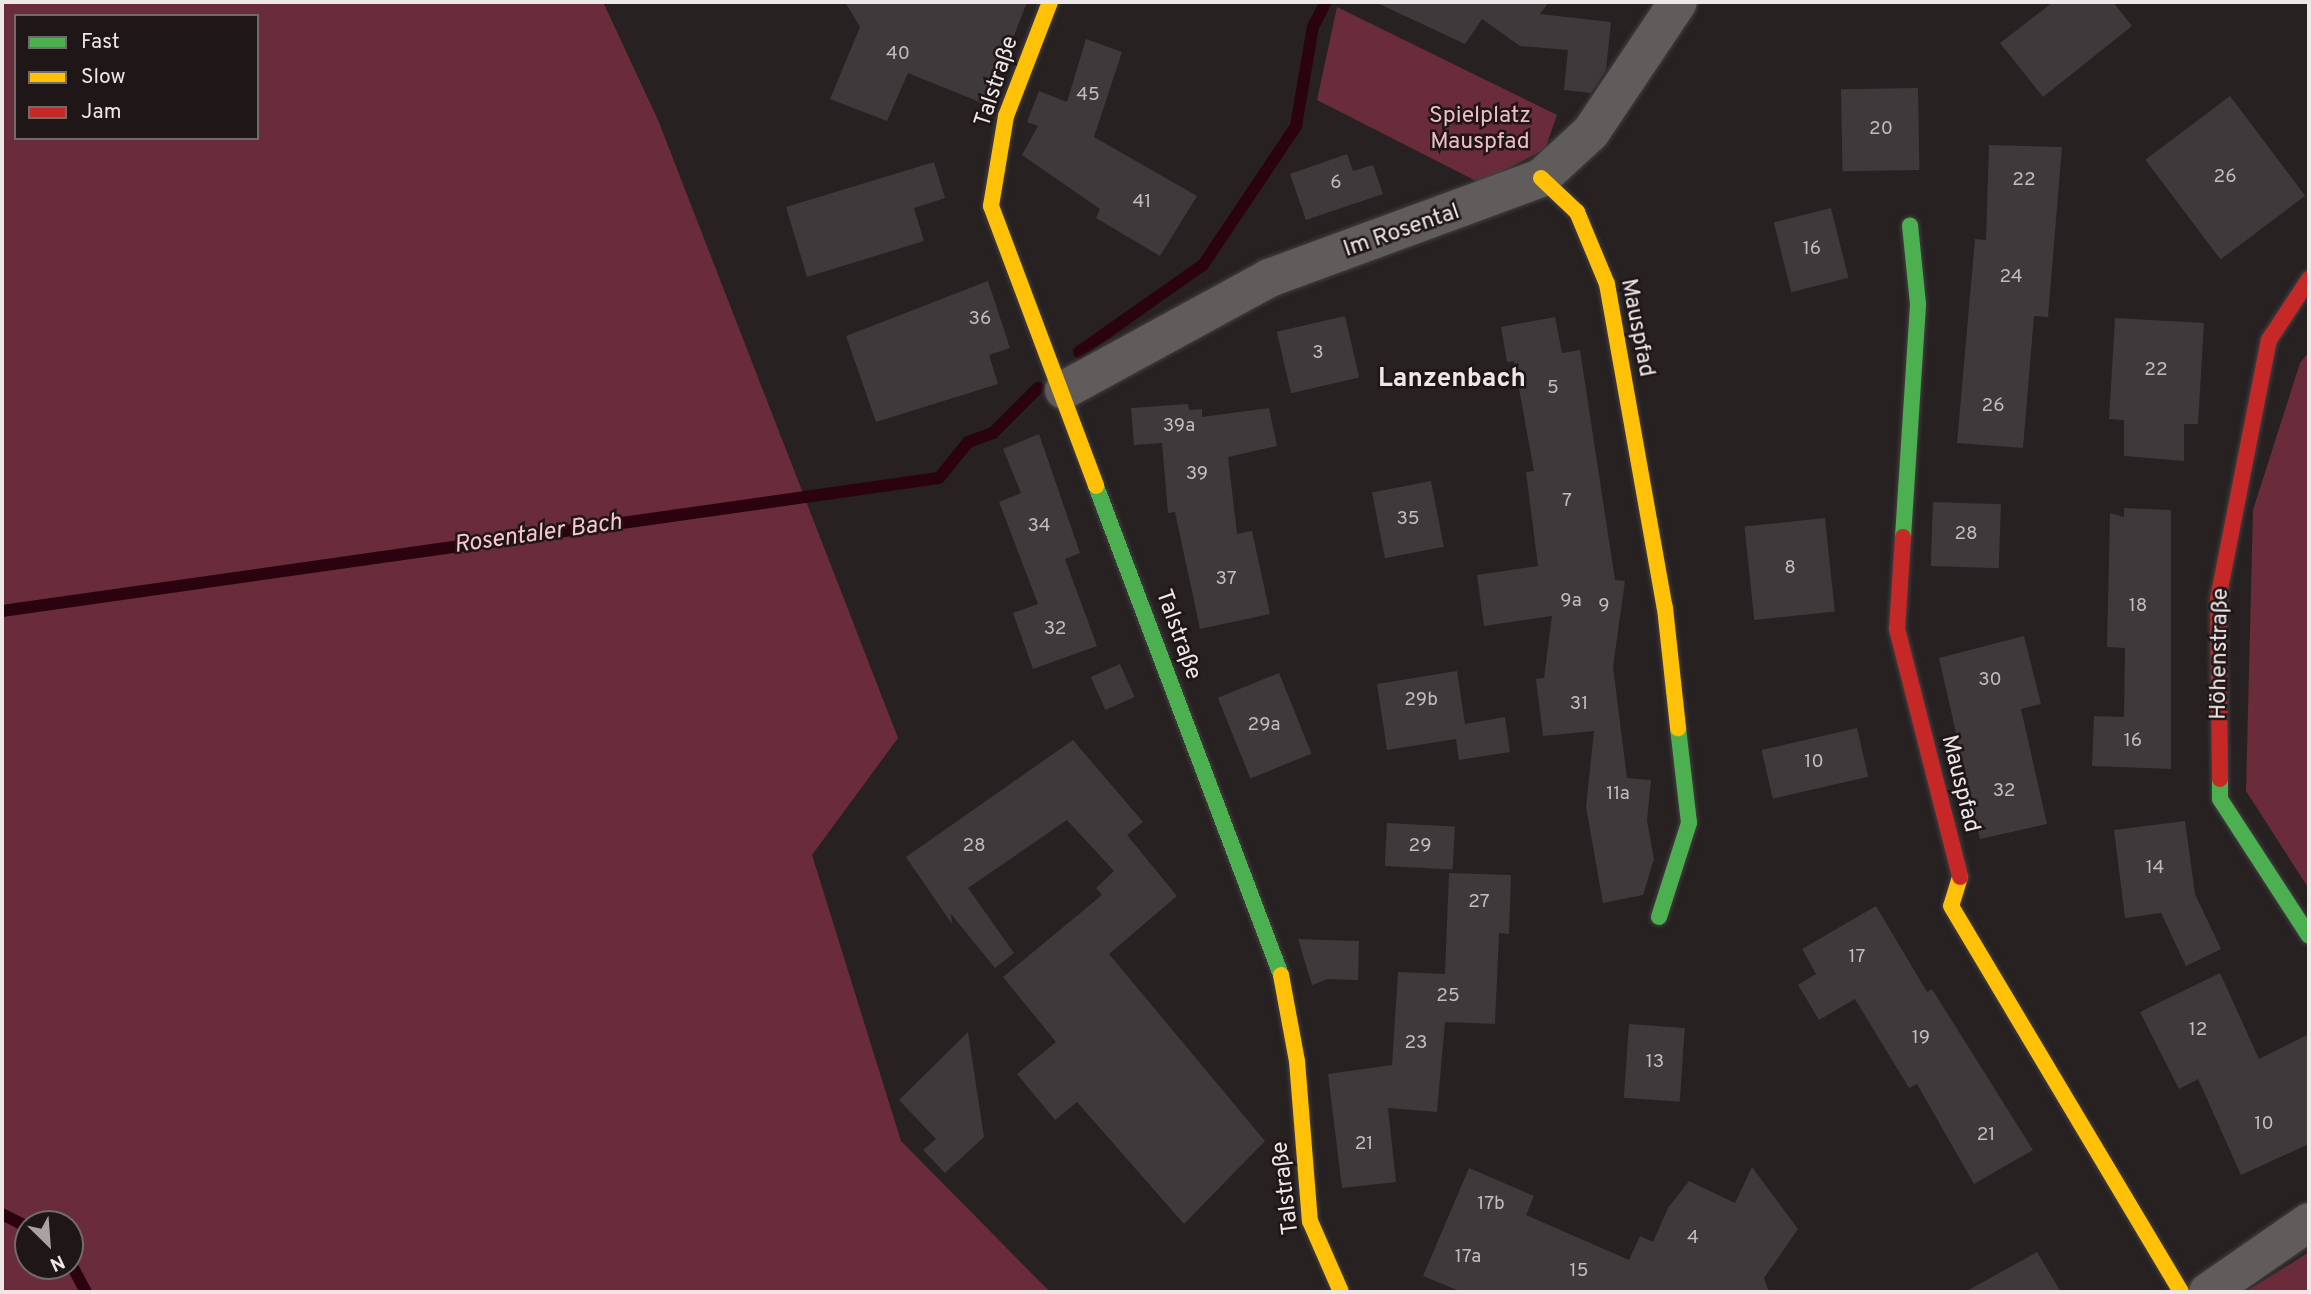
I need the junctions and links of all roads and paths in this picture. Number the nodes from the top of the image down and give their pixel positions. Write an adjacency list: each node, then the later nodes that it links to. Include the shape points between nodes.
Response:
1 (1050, 2): 6 (street, Talstraße, via 1006,117 991,206)
2 (1678, 2): 3 (street, Im Rosental, via 1591,132)
3 (1541, 178): 6 (street, Im Rosental, via 1496,199 1269,278); 7 (street, Mauspfad, via 1577,212 1607,284 1664,608 1689,823)
4 (1910, 225): 11 (street, Mauspfad, via 1918,304 1896,629 1959,879 1951,906)
5 (2309, 279): 8 (street, Höhenstraße, via 2269,340 2218,599 2220,799)
6 (1064, 390): 10 (street, Talstraße, via 1281,976 1297,1061 1310,1221)
7 (1660, 917)
8 (2309, 936)
9 (2309, 1222): 12 (street)
10 (1341, 1292)
11 (2181, 1292)
12 (2208, 1292)

